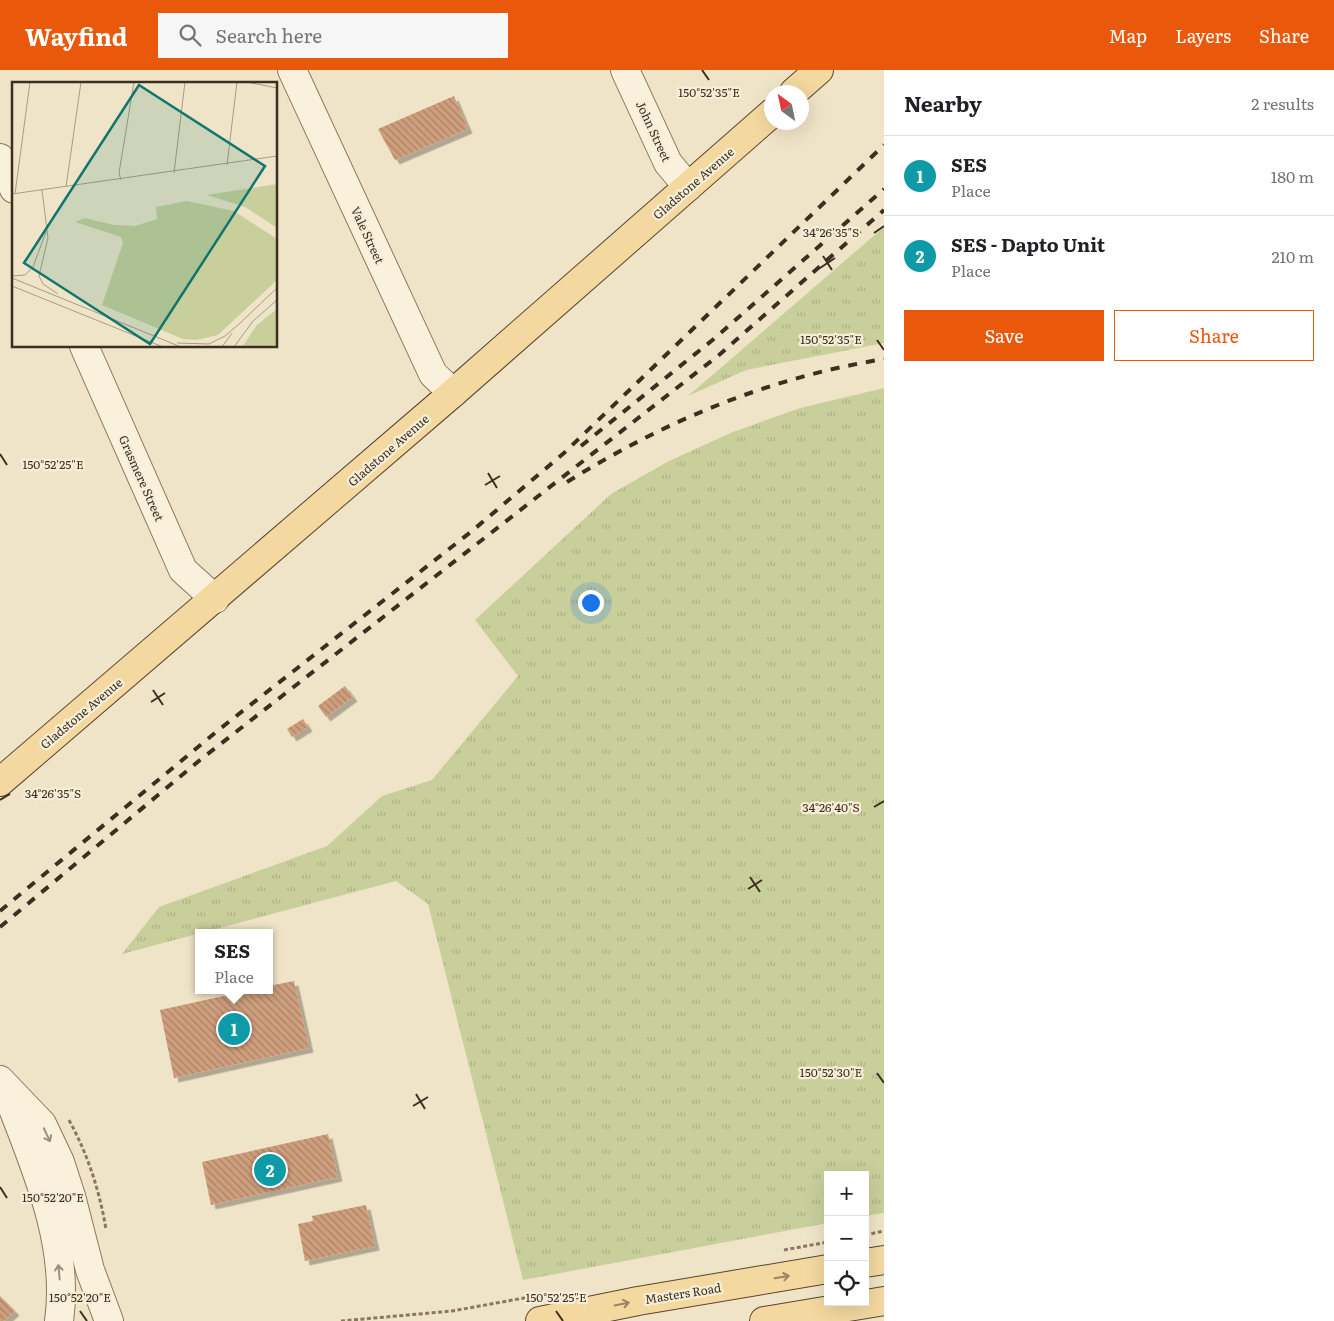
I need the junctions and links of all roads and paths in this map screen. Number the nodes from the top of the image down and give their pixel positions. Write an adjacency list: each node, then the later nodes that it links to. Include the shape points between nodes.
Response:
1 (292, 70): 10 (street, Vale Street, via 433,374)
2 (626, 70): 8 (street, John Street, via 668,163)
3 (819, 70): 4 (main road)
4 (802, 85)
5 (764, 120): 8 (main road, Gladstone Avenue)
6 (0, 158): 7 (street)
7 (12, 185)
8 (688, 187): 10 (main road, Gladstone Avenue)
9 (85, 348): 11 (street, Grasmere Street, via 183,570)
10 (453, 393): 11 (main road, Gladstone Avenue)
11 (215, 598): 12 (main road, Gladstone Avenue)
12 (0, 782)
13 (2, 1082): 20 (street, one-way to 13, via 60,1288 54,1235 41,1180); 21 (street, one-way to 21, via 42,1124 60,1162 90,1270)
14 (884, 1231): 15 (path)
15 (869, 1234)
16 (884, 1260): 17 (main road)
17 (869, 1262)
18 (824, 1270): 22 (main road, Masters Road, one-way to 18)
19 (884, 1301): 23 (main road)
20 (59, 1321)
21 (109, 1321)
22 (540, 1321)
23 (764, 1321)

